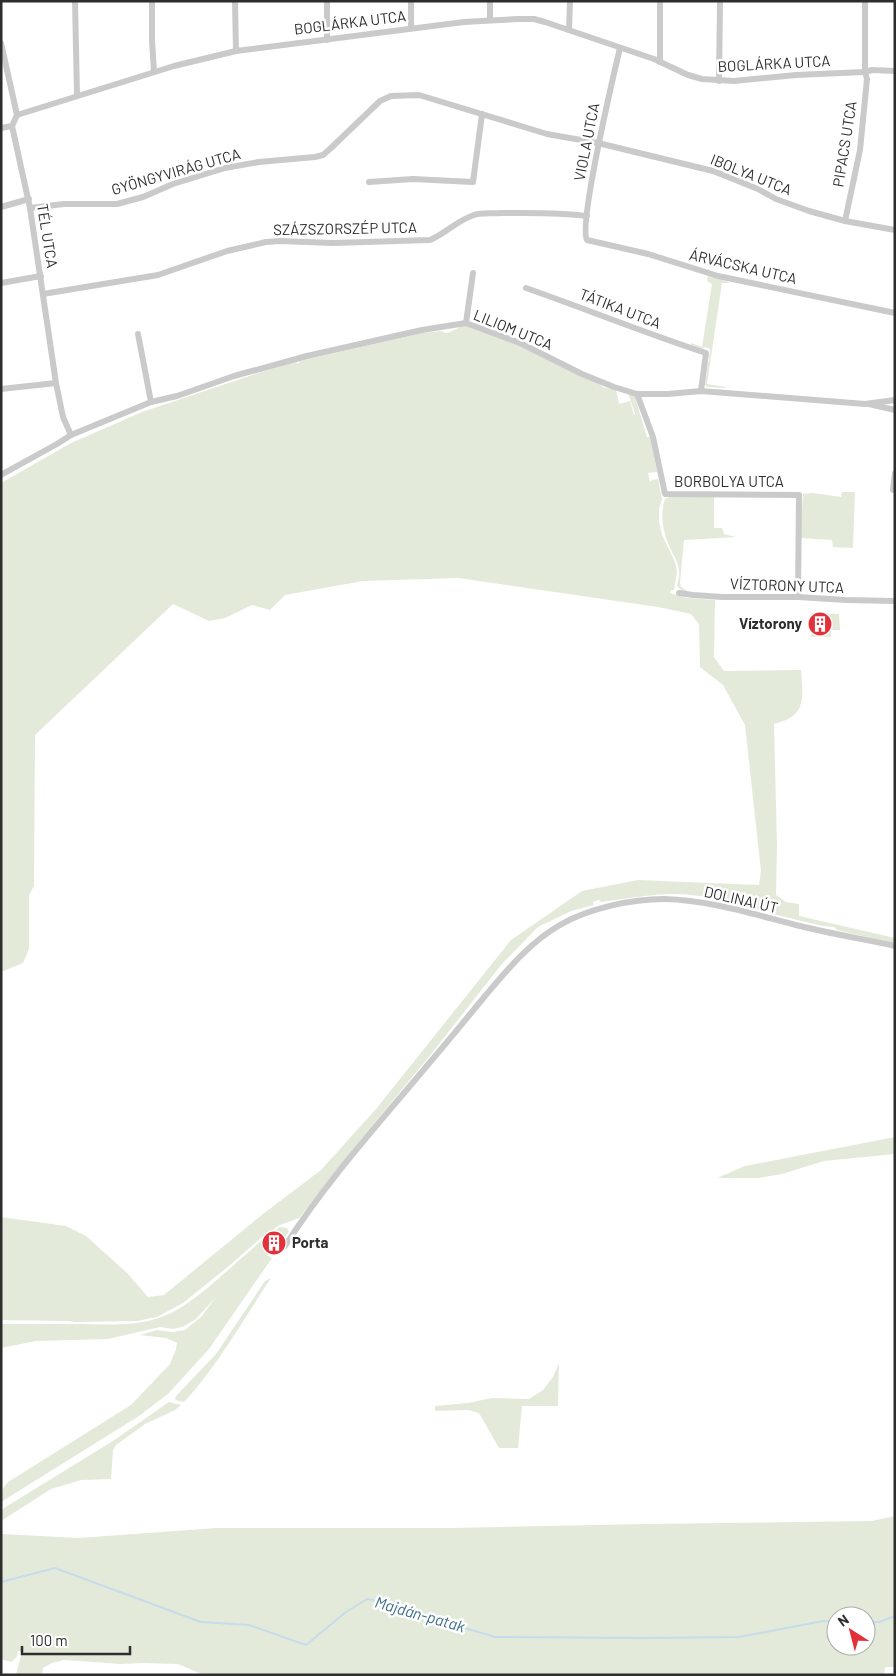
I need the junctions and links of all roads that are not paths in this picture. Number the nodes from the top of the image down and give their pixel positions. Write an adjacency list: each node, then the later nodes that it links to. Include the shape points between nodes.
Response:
1 (75, 1): 23 (street)
2 (152, 1): 20 (street)
3 (235, 1): 17 (street)
4 (327, 1): 14 (street)
5 (411, 1): 12 (street)
6 (490, 1): 11 (street)
7 (570, 1): 13 (street)
8 (660, 1): 18 (street)
9 (720, 1): 22 (street)
10 (865, 1): 21 (street, PIPACS UTCA)
11 (490, 20): 12 (street, BOGLÁRKA UTCA); 13 (street, BOGLÁRKA UTCA, via 534,19)
12 (411, 28): 14 (street, BOGLÁRKA UTCA)
13 (569, 30): 16 (street, BOGLÁRKA UTCA)
14 (327, 40): 17 (street, BOGLÁRKA UTCA)
15 (1, 43): 25 (street)
16 (620, 48): 18 (street, BOGLÁRKA UTCA); 28 (street, VIOLA UTCA)
17 (236, 51): 20 (street, BOGLÁRKA UTCA)
18 (660, 62): 22 (street, BOGLÁRKA UTCA, via 688,75)
19 (895, 71): 21 (street, BOGLÁRKA UTCA)
20 (154, 72): 23 (street, BOGLÁRKA UTCA)
21 (865, 72): 22 (street, BOGLÁRKA UTCA); 34 (street, PIPACS UTCA, via 860,150)
22 (719, 81)
23 (77, 96): 25 (street, BOGLÁRKA UTCA)
24 (482, 114): 28 (street, GYÖNGYVIRÁG UTCA, via 547,134); 29 (street, via 473,182 412,179); 32 (street, GYÖNGYVIRÁG UTCA, via 419,95 391,96 380,101 331,148 316,157 225,168 118,204)
25 (17, 115): 26 (street)
26 (12, 126): 27 (street); 30 (street, TÉL UTCA)
27 (1, 128)
28 (598, 143): 33 (street, VIOLA UTCA); 34 (street, IBOLYA UTCA, via 713,171 776,199)
29 (369, 182)
30 (28, 199): 31 (street); 32 (street, TÉL UTCA)
31 (1, 207)
32 (30, 208): 38 (street, TÉL UTCA)
33 (586, 216): 36 (street, VIOLA UTCA); 41 (street, SZÁZSZORSZÉP UTCA, via 558,212 478,214 430,240 266,242 227,251 151,277)
34 (845, 220): 35 (street, IBOLYA UTCA)
35 (895, 230)
36 (587, 240): 42 (street, ÁRVÁCSKA UTCA, via 648,254 718,276)
37 (473, 273): 43 (street)
38 (41, 276): 39 (street); 41 (street, TÉL UTCA)
39 (1, 283)
40 (526, 288): 47 (street, TÁTIKA UTCA, via 706,353)
41 (44, 294): 45 (street, TÉL UTCA)
42 (895, 313)
43 (466, 322): 48 (street, LILIOM UTCA, via 520,343 582,374); 50 (street, LILIOM UTCA, via 307,356)
44 (138, 334): 50 (street)
45 (56, 383): 46 (street); 53 (street, TÉL UTCA, via 63,417)
46 (1, 389)
47 (701, 391): 48 (street, LILIOM UTCA); 51 (street, LILIOM UTCA)
48 (637, 394): 58 (street, BORBOLYA UTCA, via 653,437 665,494 799,495)
49 (895, 400): 51 (street, LILIOM UTCA)
50 (151, 402): 53 (street, LILIOM UTCA)
51 (865, 404): 52 (street)
52 (895, 410)
53 (71, 435): 55 (street, LILIOM UTCA)
54 (895, 474): 56 (street)
55 (1, 475)
56 (894, 490)
57 (680, 593): 58 (street, VÍZTORONY UTCA)
58 (798, 597): 59 (street, VÍZTORONY UTCA)
59 (895, 601)
60 (895, 946): 61 (street, DOLINAI ÚT, via 717,906 663,899 598,909 560,925 523,954 496,984 334,1178)
61 (285, 1246)

